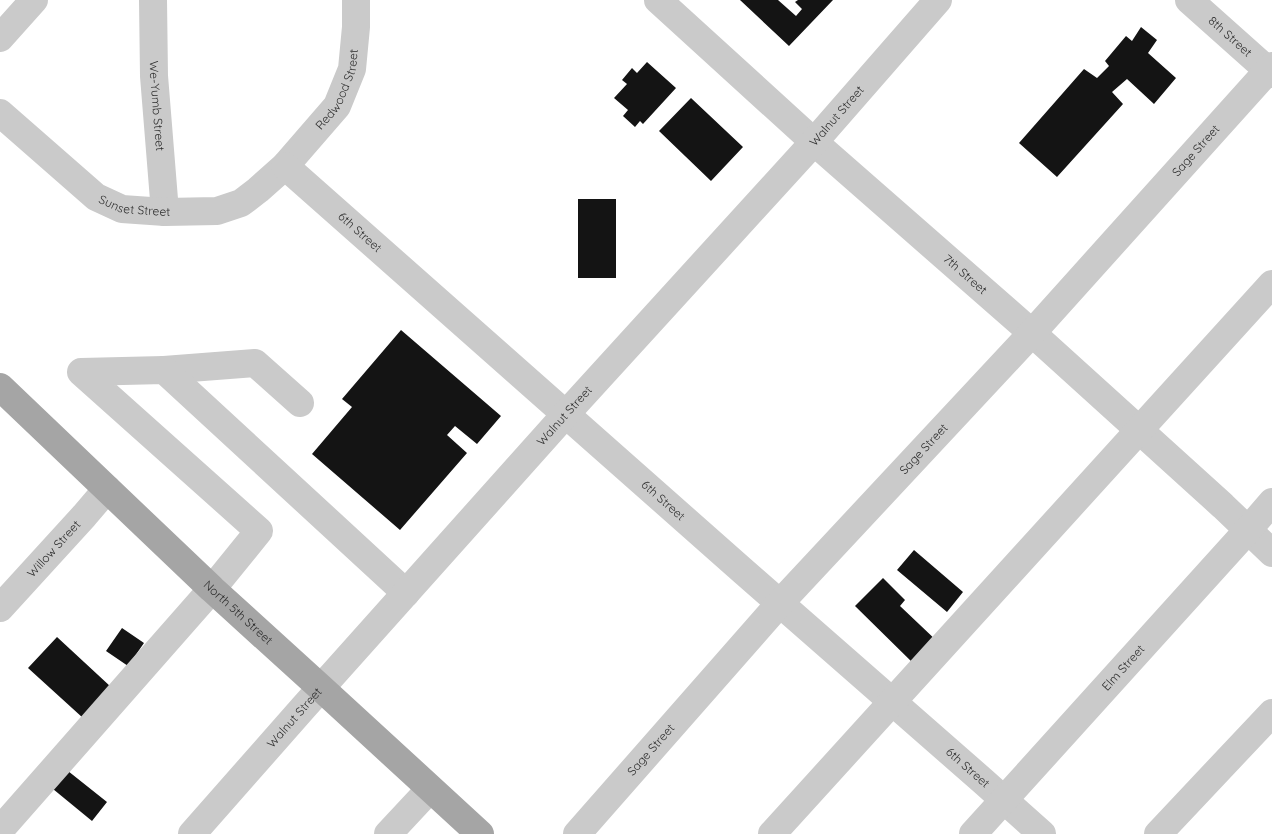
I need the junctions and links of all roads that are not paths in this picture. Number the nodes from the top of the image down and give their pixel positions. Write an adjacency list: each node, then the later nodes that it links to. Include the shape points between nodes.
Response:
1 (34, 0): 7 (street)
2 (154, 0): 12 (street, We-Yumb Street, via 154,76)
3 (356, 0): 11 (street, Redwood Street, via 352,69 336,106)
4 (658, 0): 10 (street, 7th Street)
5 (938, 0): 10 (street, Walnut Street)
6 (1189, 0): 8 (street, 8th Street)
7 (0, 38)
8 (1271, 70): 14 (street, Sage Street)
9 (0, 113): 12 (street, Sunset Street, via 96,198 122,209)
10 (814, 142): 14 (street, 7th Street); 18 (street, Walnut Street)
11 (285, 166): 12 (street, Sunset Street, via 241,203 217,211); 18 (street, 6th Street)
12 (165, 212)
13 (1272, 284): 19 (street)
14 (1032, 333): 19 (street, 7th Street); 26 (street, Sage Street)
15 (164, 370): 17 (street, via 255,363); 24 (street, via 82,372 259,531); 25 (street)
16 (0, 387): 20 (main road, North 5th Street)
17 (300, 403)
18 (565, 415): 25 (street, Walnut Street); 26 (street, 6th Street)
19 (1139, 430): 22 (street, 7th Street); 29 (street)
20 (107, 489): 24 (main road, North 5th Street); 27 (street, Willow Street)
21 (1272, 502): 22 (street, Elm Street)
22 (1248, 530): 23 (street, 7th Street); 32 (street, Elm Street)
23 (1272, 553)
24 (212, 589): 28 (main road, North 5th Street); 33 (street)
25 (406, 593): 28 (street, Walnut Street)
26 (780, 603): 29 (street, 6th Street); 37 (street, Sage Street)
27 (0, 608)
28 (321, 688): 31 (main road, North 5th Street); 34 (street, Walnut Street)
29 (892, 702): 32 (street, 6th Street); 38 (street)
30 (1272, 713): 41 (street)
31 (430, 789): 35 (street); 36 (main road, North 5th Street)
32 (1004, 800): 39 (street, Elm Street); 40 (street, 6th Street)
33 (0, 830)
34 (192, 834)
35 (388, 834)
36 (480, 834)
37 (577, 834)
38 (772, 834)
39 (973, 834)
40 (1042, 834)
41 (1158, 834)

